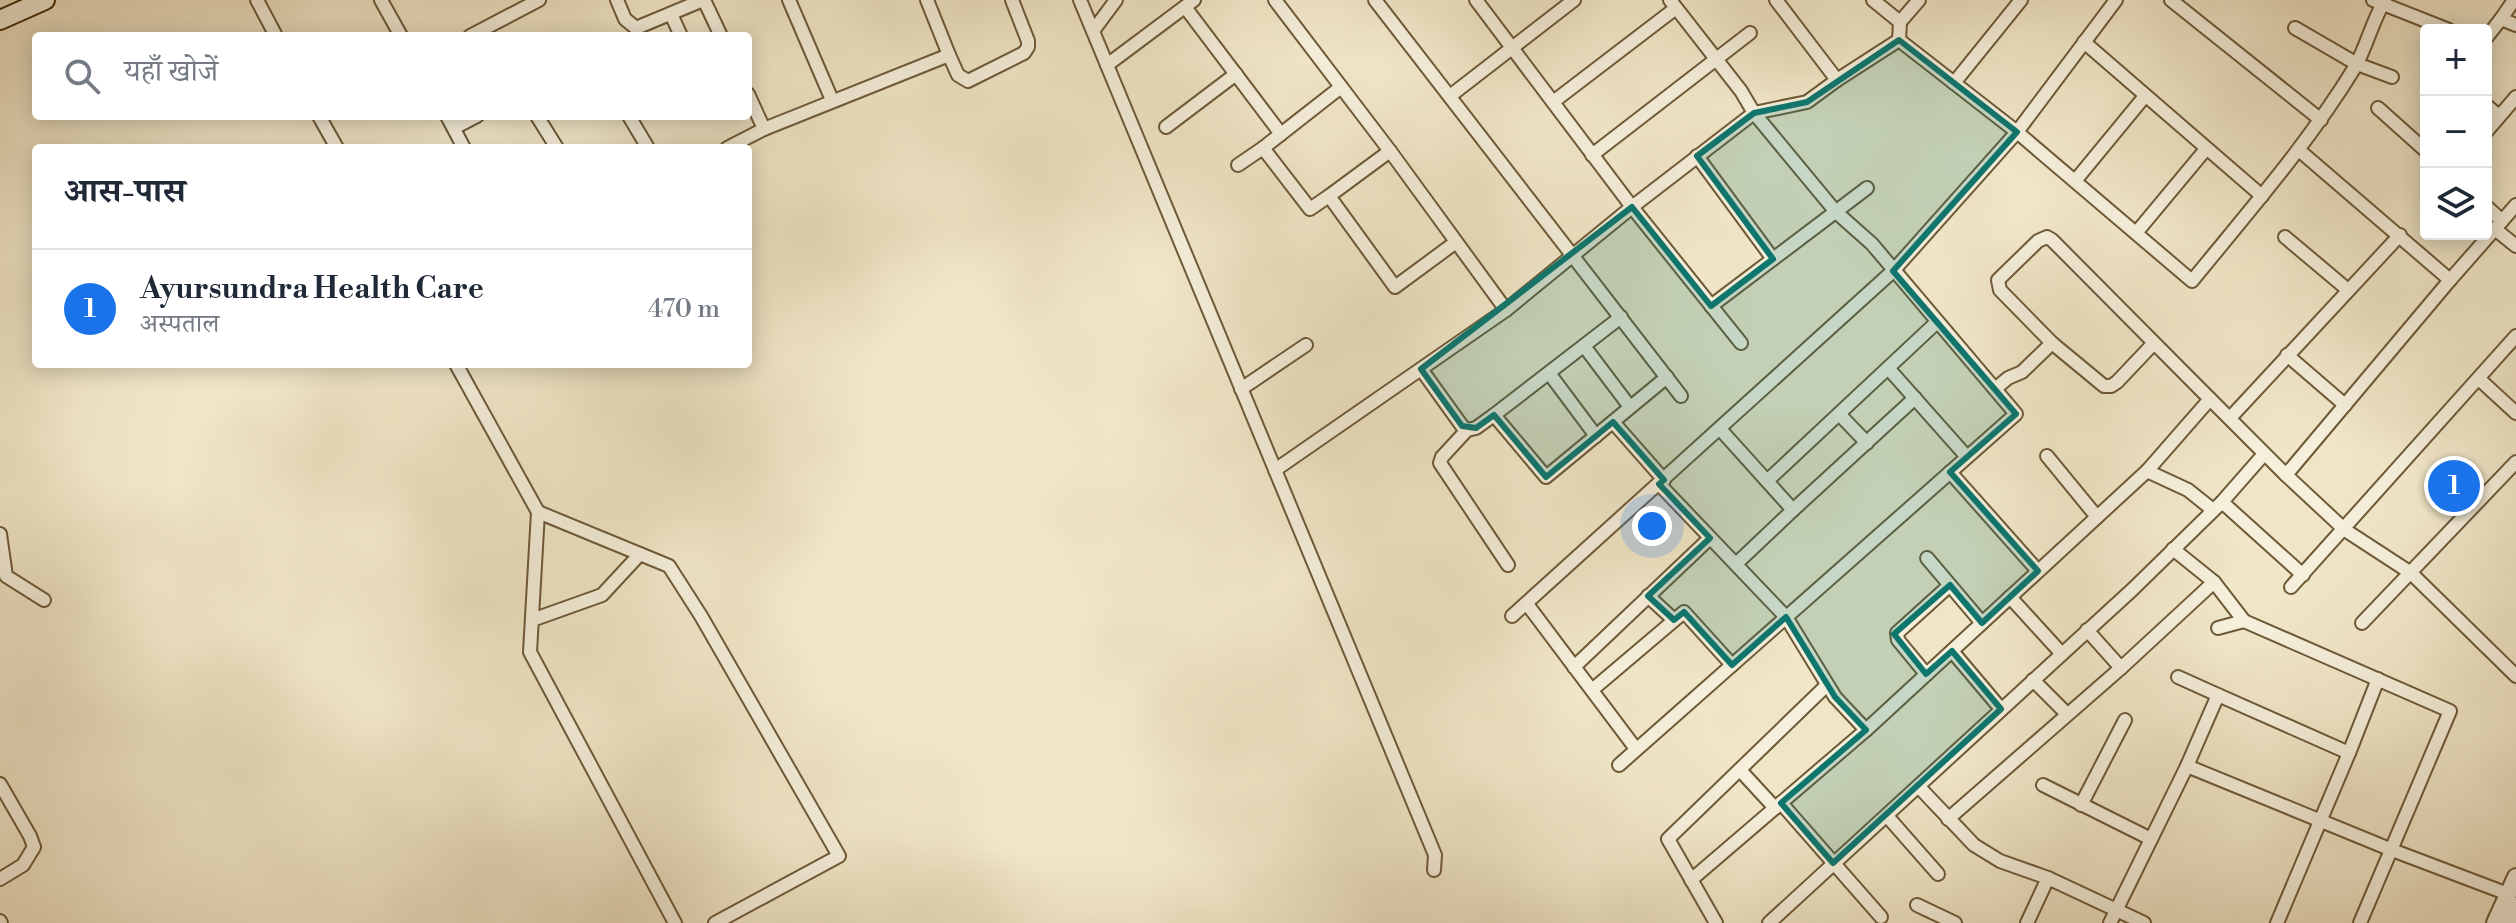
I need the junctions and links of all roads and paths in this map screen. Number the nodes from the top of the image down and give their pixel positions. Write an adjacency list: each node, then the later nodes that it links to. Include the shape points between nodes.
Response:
1 (45, 0): 28 (main road)
2 (257, 0): 35 (street)
3 (539, 0): 37 (street)
4 (617, 0): 26 (street, via 625,19 636,28)
5 (704, 0): 26 (street); 39 (street)
6 (789, 0): 56 (street)
7 (927, 0): 44 (street)
8 (1012, 0): 44 (street, via 1028,41 1024,53 968,81 958,75)
9 (1080, 0): 34 (street)
10 (1116, 0): 34 (street)
11 (1275, 0): 52 (street)
12 (1375, 0): 53 (street)
13 (1476, 0): 43 (street)
14 (1574, 0): 43 (street)
15 (1776, 0): 50 (street)
16 (1873, 0): 29 (street)
17 (1919, 0): 29 (street)
18 (2021, 0): 51 (street)
19 (2116, 0): 42 (street)
20 (2171, 0): 68 (street)
21 (2514, 0): 27 (street)
22 (384, 1): 36 (street)
23 (2380, 2): 30 (street); 46 (street)
24 (1189, 3): 47 (street); 48 (street)
25 (1673, 4): 45 (street); 57 (street)
26 (671, 14): 38 (street)
27 (2501, 19): 31 (street); 33 (street)
28 (0, 20)
29 (1900, 22): 41 (street)
30 (2434, 24)
31 (2516, 25)
32 (2295, 28): 46 (street)
33 (2492, 30)
34 (1093, 31): 47 (street)
35 (274, 32)
36 (399, 32)
37 (478, 32)
38 (679, 32)
39 (719, 32)
40 (1750, 33): 45 (street)
41 (1899, 40): 50 (street); 51 (street)
42 (2084, 42): 54 (street); 73 (street)
43 (1512, 48): 53 (street); 57 (street)
44 (949, 55): 56 (street)
45 (1716, 60): 61 (street); 85 (street)
46 (2357, 64): 49 (street); 68 (street)
47 (1107, 65): 124 (street)
48 (1236, 74): 70 (street); 74 (street)
49 (2392, 77)
50 (1837, 80): 61 (street, via 1807,102)
51 (1954, 83): 73 (street)
52 (1341, 87): 74 (street); 83 (street)
53 (1450, 96): 102 (street)
54 (2145, 96): 82 (street); 88 (street)
55 (2516, 97): 62 (street)
56 (832, 100): 72 (street)
57 (1553, 102): 85 (street)
58 (752, 103): 72 (street)
59 (2378, 108): 80 (street)
60 (2492, 110): 62 (street)
61 (1754, 113): 86 (street); 94 (street)
62 (2499, 116): 69 (street)
63 (321, 120): 75 (street)
64 (449, 120): 71 (street)
65 (469, 120): 71 (street)
66 (540, 120): 77 (street)
67 (631, 120): 78 (street)
68 (2321, 120): 84 (street)
69 (2492, 125)
70 (1166, 127)
71 (454, 128): 76 (street)
72 (764, 129): 79 (street)
73 (2017, 132): 88 (street); 104 (street)
74 (1281, 134): 81 (street)
75 (335, 144)
76 (462, 144)
77 (554, 144)
78 (646, 144)
79 (735, 144)
80 (2420, 146)
81 (1263, 148): 87 (street); 90 (street, via 1310,209)
82 (2206, 149): 91 (street); 97 (street)
83 (1390, 151): 90 (street); 100 (street)
84 (2300, 151): 91 (street); 98 (street)
85 (1592, 155): 93 (street)
86 (1697, 156): 93 (street); 103 (street)
87 (1238, 165)
88 (2075, 181): 97 (street)
89 (1867, 188): 94 (street)
90 (1329, 196): 100 (street, via 1395,287)
91 (2262, 196): 97 (street, via 2192,281)
92 (2516, 205): 96 (street)
93 (1632, 207): 102 (street); 107 (street)
94 (1836, 212): 103 (street); 104 (street)
95 (2492, 216): 96 (street)
96 (2498, 225): 101 (street); 105 (street)
97 (2136, 233)
98 (2400, 235): 105 (street); 106 (street)
99 (2285, 237): 106 (street)
100 (1456, 242): 108 (street)
101 (2516, 246)
102 (1573, 256): 108 (street); 109 (street)
103 (1773, 259): 107 (street)
104 (1893, 271): 110 (street); 136 (street)
105 (2450, 280): 129 (street)
106 (2348, 290): 117 (street)
107 (1711, 306): 112 (street)
108 (1506, 310): 120 (street)
109 (1621, 317): 116 (street); 122 (street)
110 (1937, 322): 119 (street); 125 (street)
111 (2516, 336): 123 (street)
112 (1741, 343)
113 (2052, 343): 114 (street, via 2098,383 2111,386); 114 (street, via 1998,284 2047,237); 125 (street)
114 (2154, 343): 128 (street)
115 (1306, 345): 124 (street)
116 (1584, 346): 121 (street); 130 (street)
117 (2287, 355): 129 (street); 134 (street)
118 (458, 368): 154 (street)
119 (1888, 368): 127 (street); 132 (street)
120 (1421, 369): 137 (street); 144 (street)
121 (1549, 373): 133 (street); 138 (street)
122 (1667, 377): 126 (street); 130 (street)
123 (2479, 379): 131 (street); 156 (street)
124 (1241, 389): 144 (street)
125 (1995, 389): 142 (street, via 2016,414)
126 (1681, 396)
127 (1915, 398): 139 (street); 142 (street)
128 (2210, 399): 134 (street); 145 (street)
129 (2345, 405): 147 (street)
130 (1630, 407): 135 (street)
131 (2516, 413)
132 (1839, 414): 139 (street); 149 (street)
133 (1494, 415): 137 (street); 138 (street, via 1546,477)
134 (2230, 418): 140 (street)
135 (1613, 422): 138 (street); 150 (street)
136 (1720, 429): 149 (street); 150 (street)
137 (1467, 430): 163 (street, via 1440,463)
138 (1596, 436)
139 (1867, 443): 153 (street)
140 (2264, 454): 147 (street); 152 (street)
141 (2047, 456): 155 (street)
142 (1967, 457): 146 (street)
143 (2516, 462): 148 (street)
144 (1275, 470): 216 (street, via 1435,855)
145 (2147, 471): 152 (street); 155 (street)
146 (1950, 472): 164 (street); 175 (street)
147 (2286, 475): 156 (street)
148 (2502, 479): 151 (street); 165 (street)
149 (1767, 481): 153 (street)
150 (1662, 482): 158 (street); 173 (street)
151 (2516, 486)
152 (2217, 506): 159 (street); 166 (street)
153 (1793, 510): 162 (street)
154 (538, 512): 160 (street); 176 (street)
155 (2097, 517): 164 (street)
156 (2345, 530): 165 (street); 166 (street)
157 (0, 534): 172 (street, via 6,576)
158 (1710, 538): 162 (street); 170 (street)
159 (2173, 549): 167 (street); 182 (street)
160 (640, 554): 176 (street, via 602,595); 229 (street, via 669,566 839,856)
161 (1927, 558): 168 (street)
162 (1736, 564): 175 (street)
163 (1508, 565)
164 (2038, 571): 171 (street)
165 (2411, 573): 180 (street); 189 (street)
166 (2303, 575): 169 (street)
167 (2214, 582): 178 (street); 187 (street)
168 (1950, 585): 179 (street); 188 (street, via 1897,633)
169 (2291, 587)
170 (1648, 596): 177 (street); 186 (street)
171 (2010, 597): 179 (street); 184 (street)
172 (44, 600)
173 (1527, 604): 174 (street); 186 (street)
174 (1512, 616)
175 (1786, 617): 185 (street); 193 (street)
176 (532, 620): 228 (street, via 530,652)
177 (1674, 620): 185 (street, via 1684,612); 194 (street)
178 (2244, 621): 181 (street); 191 (street)
179 (1982, 623): 183 (street)
180 (2362, 623)
181 (2218, 628)
182 (2087, 630): 184 (street); 187 (street)
183 (1952, 651): 188 (street); 196 (street)
184 (2062, 654): 192 (street)
185 (1732, 665): 200 (street)
186 (1574, 667): 194 (street)
187 (2121, 668): 197 (street)
188 (1926, 674): 199 (street)
189 (2516, 676)
190 (2178, 677): 195 (street)
191 (2378, 679): 201 (street); 214 (street, via 2450,711)
192 (2033, 680): 196 (street); 197 (street)
193 (1827, 685): 199 (street); 204 (street)
194 (1592, 690): 200 (street)
195 (2218, 695): 201 (street); 203 (street)
196 (2001, 709): 207 (street)
197 (2067, 714): 211 (street)
198 (2125, 720): 208 (street)
199 (1866, 730): 209 (street)
200 (1636, 749): 202 (street)
201 (2349, 753): 212 (street)
202 (1619, 765)
203 (2187, 766): 212 (street); 213 (street)
204 (1740, 770): 209 (street); 221 (street, via 1668,839)
205 (0, 784): 220 (street, via 34,847 23,865)
206 (2043, 785): 208 (street)
207 (1919, 787): 210 (street); 211 (street)
208 (2081, 805): 213 (street)
209 (1778, 806): 215 (street); 221 (street)
210 (1887, 816): 215 (street); 217 (street)
211 (1948, 819): 219 (street, via 2000,861)
212 (2320, 820): 214 (street); 234 (street)
213 (2151, 839): 224 (street)
214 (2392, 850): 222 (street); 235 (street)
215 (1833, 863): 225 (street); 226 (street)
216 (1434, 870)
217 (1938, 874)
218 (2516, 877): 222 (street)
219 (2048, 878): 224 (street); 231 (street)
220 (0, 879)
221 (1691, 880): 230 (street)
222 (2512, 900): 236 (street); 237 (street)
223 (1917, 905): 227 (street)
224 (2117, 910): 232 (street); 233 (street)
225 (1881, 917)
226 (1774, 921)
227 (1949, 922)
228 (675, 923)
229 (715, 923)
230 (1716, 923)
231 (2027, 923)
232 (2110, 923)
233 (2144, 923)
234 (2277, 923)
235 (2360, 923)
236 (2495, 923)
237 (2508, 923)

